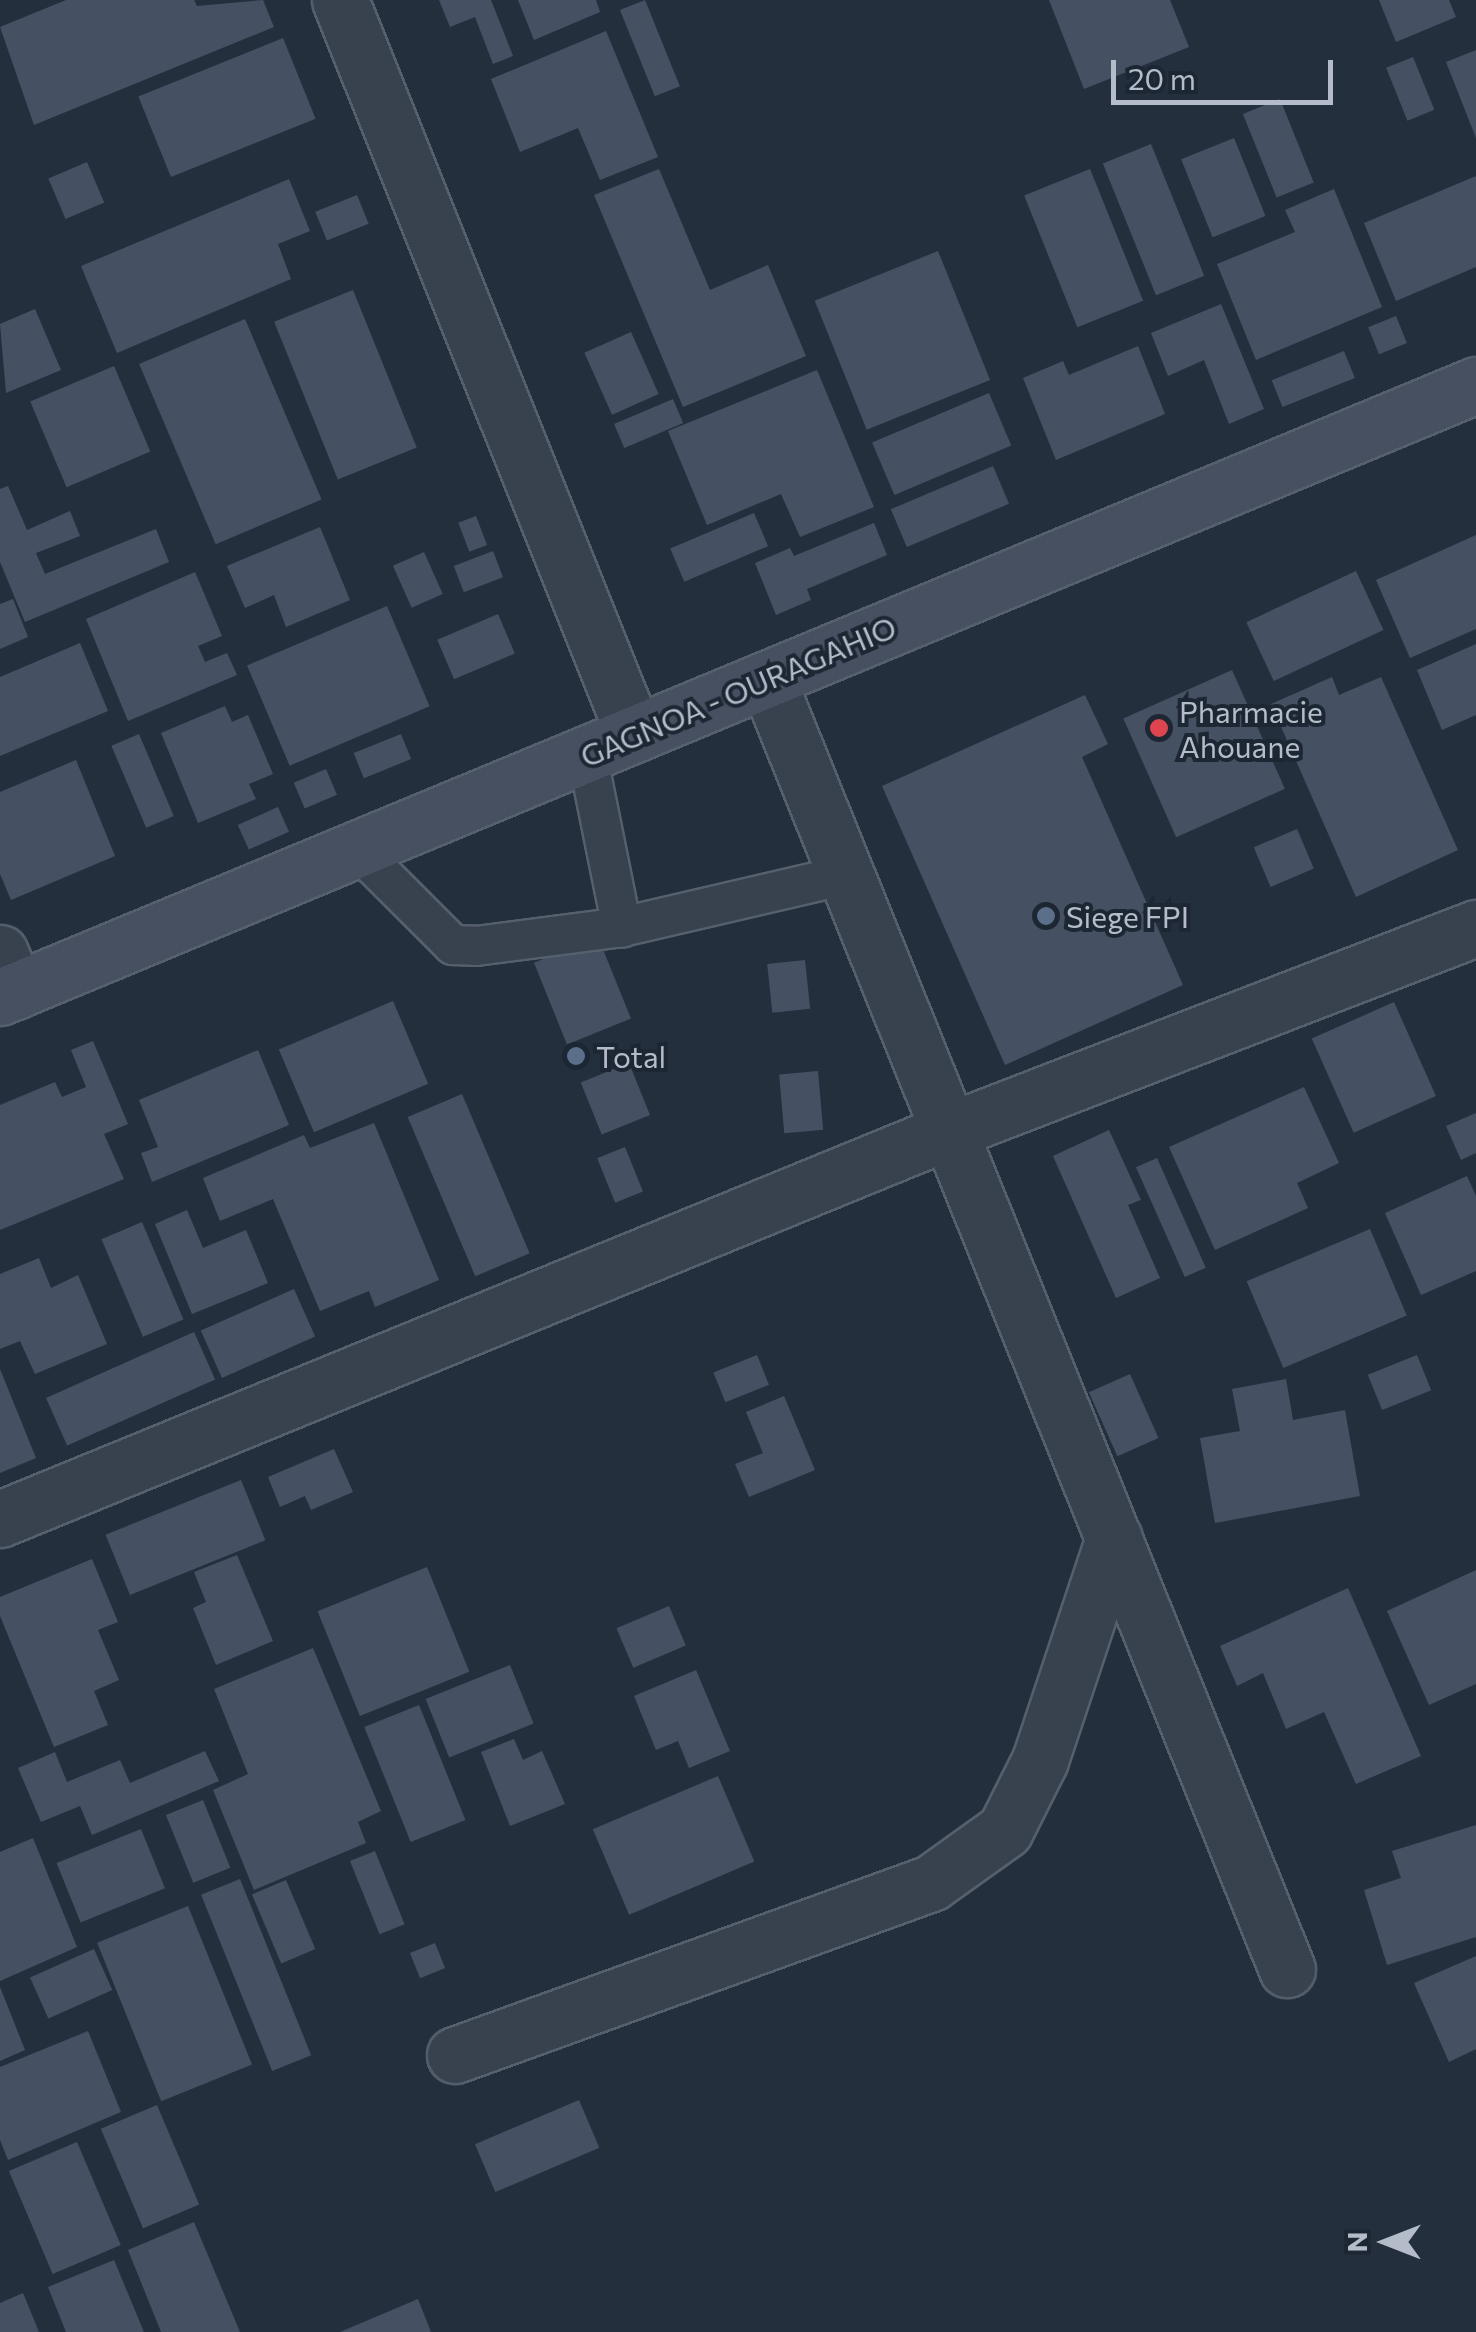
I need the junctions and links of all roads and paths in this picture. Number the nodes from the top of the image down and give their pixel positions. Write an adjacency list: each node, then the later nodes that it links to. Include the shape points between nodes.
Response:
1 (340, 0): 4 (street)
2 (1476, 384): 3 (main road, GAGNOA - OURAGAHIO)
3 (766, 679): 4 (main road, GAGNOA - OURAGAHIO); 6 (street)
4 (610, 744): 5 (main road, GAGNOA - OURAGAHIO); 7 (lane)
5 (356, 849): 7 (lane, via 452,945); 9 (main road, GAGNOA - OURAGAHIO)
6 (850, 874): 7 (lane); 10 (street)
7 (622, 927)
8 (1476, 928): 10 (street)
9 (5, 980)
10 (949, 1131): 11 (street); 12 (street)
11 (0, 1520)
12 (1114, 1538): 13 (street); 14 (street, via 1040,1760 1005,1830 932,1883)
13 (1287, 1969)
14 (455, 2055)

